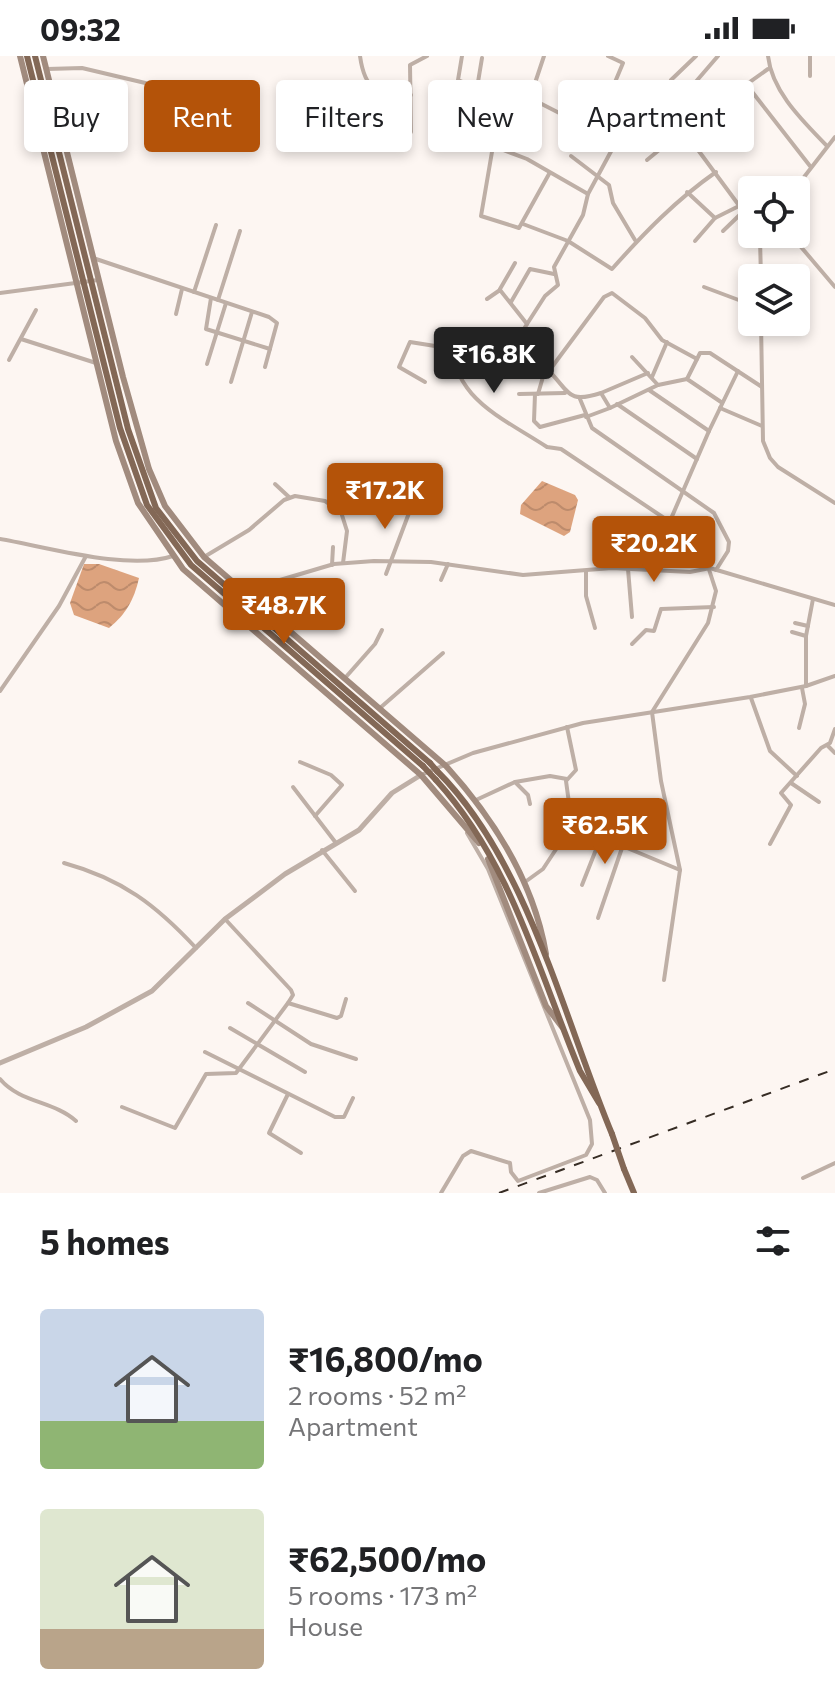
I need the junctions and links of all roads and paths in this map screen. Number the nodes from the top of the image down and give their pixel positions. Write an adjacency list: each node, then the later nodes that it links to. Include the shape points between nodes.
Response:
1 (20, 56): 56 (main road)
2 (27, 56): 56 (highway)
3 (35, 56): 56 (highway)
4 (43, 56): 16 (main road)
5 (360, 56): 18 (street)
6 (427, 56): 19 (street, via 411,63)
7 (462, 56): 14 (street, via 458,80 472,86 477,84)
8 (544, 56): 26 (street, via 530,98)
9 (608, 56): 20 (street, via 623,63)
10 (696, 56): 21 (street)
11 (718, 56): 22 (street)
12 (768, 56): 15 (street)
13 (810, 56): 17 (street)
14 (482, 58)
15 (769, 68): 23 (street); 28 (street, via 783,95)
16 (47, 69): 24 (street, via 82,68); 53 (main road)
17 (810, 76)
18 (365, 80)
19 (411, 80)
20 (616, 80)
21 (671, 80)
22 (697, 80)
23 (752, 80)
24 (144, 83)
25 (754, 94): 34 (street)
26 (558, 112)
27 (835, 137): 28 (street)
28 (827, 146): 34 (street)
29 (611, 152): 38 (street)
30 (657, 152): 33 (street)
31 (701, 152): 35 (street)
32 (571, 156): 38 (street)
33 (647, 160)
34 (810, 166): 37 (street)
35 (716, 172): 39 (street); 41 (street)
36 (549, 174): 40 (street); 45 (street); 45 (street, via 513,153 491,148 479,213 510,227)
37 (803, 176)
38 (599, 178): 40 (street); 49 (street, via 609,185 614,206)
39 (687, 192): 43 (street); 49 (street)
40 (588, 194): 50 (street, via 587,207)
41 (738, 205)
42 (738, 206): 43 (street)
43 (715, 218): 51 (street)
44 (738, 219): 48 (street)
45 (523, 224): 50 (street)
46 (216, 225): 61 (street)
47 (240, 231): 65 (street)
48 (723, 231)
49 (635, 240): 50 (street, via 610,269)
50 (568, 241): 55 (street)
51 (695, 241)
52 (802, 248): 58 (street)
53 (93, 258): 56 (main road); 59 (street)
54 (515, 263): 60 (street)
55 (554, 274): 67 (street, via 530,269); 72 (street, via 558,285)
56 (87, 283): 62 (street); 84 (main road); 120 (main road, via 154,482 178,526); 175 (highway, bridge, via 120,428 147,505 185,559 423,766)
57 (704, 287): 66 (street)
58 (835, 287)
59 (182, 288): 61 (street); 71 (street)
60 (500, 290): 64 (street); 67 (street)
61 (194, 292): 63 (street)
62 (0, 293)
63 (211, 298): 65 (street); 73 (street, via 205,327)
64 (487, 299)
65 (218, 300): 68 (street)
66 (738, 300)
67 (511, 302): 72 (street)
68 (226, 303): 70 (street); 73 (street)
69 (36, 310): 75 (street)
70 (252, 312): 76 (street); 79 (street, via 277,323)
71 (176, 314)
72 (527, 324): 78 (street)
73 (217, 333): 76 (street); 85 (street)
74 (761, 336): 94 (street)
75 (21, 339): 83 (street); 84 (street)
76 (243, 340): 79 (street); 91 (street)
77 (667, 342): 82 (street); 87 (street, via 619,295 609,294); 89 (street)
78 (512, 348): 80 (street, via 455,328); 87 (street)
79 (270, 349): 86 (street)
80 (451, 356): 92 (street, via 435,346 410,342 399,367); 115 (street, via 474,397)
81 (632, 357): 89 (street)
82 (697, 359): 88 (street, via 700,353 710,353); 90 (street)
83 (9, 360)
84 (96, 363): 119 (main road, via 127,476 143,513)
85 (207, 364)
86 (265, 367)
87 (547, 370): 96 (street); 99 (street)
88 (738, 371): 94 (street); 102 (street)
89 (650, 375): 93 (street); 97 (street)
90 (687, 379): 93 (street); 102 (street)
91 (231, 382)
92 (425, 382)
93 (658, 385): 95 (street)
94 (762, 387): 105 (street)
95 (649, 390): 101 (street); 106 (street)
96 (565, 393): 99 (street); 100 (street)
97 (601, 393): 100 (street); 103 (street)
98 (519, 394): 99 (street)
99 (536, 394): 104 (street, via 537,426)
100 (580, 399): 104 (street)
101 (617, 404): 103 (street); 107 (street)
102 (721, 405): 105 (street); 106 (street)
103 (610, 408): 104 (street)
104 (585, 416): 110 (street, via 605,439)
105 (763, 427): 112 (street, via 766,450 778,467)
106 (709, 431): 107 (street)
107 (697, 459): 110 (street)
108 (379, 481): 113 (street, via 359,505)
109 (275, 484): 111 (street)
110 (683, 491): 115 (street); 127 (street, via 723,525 728,551)
111 (289, 497): 113 (street); 120 (street)
112 (835, 503)
113 (333, 505): 122 (street, via 347,531)
114 (409, 513): 121 (street)
115 (670, 521): 125 (street, via 702,544)
116 (0, 539): 118 (street)
117 (333, 547): 124 (street)
118 (86, 556): 119 (street); 147 (street, via 59,606)
119 (173, 556): 158 (main road)
120 (204, 557): 131 (main road)
121 (391, 561): 122 (street); 123 (street); 129 (street)
122 (343, 563): 124 (street)
123 (448, 564): 128 (street, via 523,575); 130 (street)
124 (332, 565): 131 (street, via 256,582)
125 (710, 568): 126 (street); 127 (street); 134 (street)
126 (628, 569): 128 (street); 135 (street)
127 (716, 570): 132 (street)
128 (586, 571): 138 (street)
129 (386, 574)
130 (441, 580)
131 (243, 591): 145 (main road)
132 (813, 599): 133 (street); 137 (street)
133 (835, 605)
134 (714, 607): 142 (street, via 661,609 654,631); 150 (street)
135 (632, 617)
136 (795, 623): 137 (street)
137 (808, 626): 141 (street)
138 (595, 628)
139 (382, 630): 145 (street)
140 (792, 632): 141 (street)
141 (806, 636): 146 (street)
142 (632, 644)
143 (443, 653): 149 (street)
144 (835, 676): 146 (street)
145 (345, 678): 149 (main road)
146 (804, 687): 148 (street); 152 (street)
147 (0, 691)
148 (750, 697): 150 (street); 159 (street, via 770,751)
149 (380, 708): 157 (main road)
150 (652, 712): 151 (street); 177 (street)
151 (567, 727): 157 (street, via 473,753); 160 (street, via 576,770)
152 (799, 728)
153 (835, 729): 154 (street)
154 (828, 746): 155 (street); 159 (street)
155 (835, 753)
156 (300, 762): 167 (street, via 342,785)
157 (446, 766): 158 (street); 164 (main road)
158 (421, 775): 168 (main road); 171 (street, via 392,793 359,830)
159 (797, 776): 162 (street)
160 (567, 779): 161 (street); 169 (street)
161 (515, 782): 164 (street); 166 (street)
162 (791, 783): 165 (street); 173 (street, via 780,796 790,809)
163 (293, 787): 167 (street)
164 (476, 800): 178 (main road)
165 (819, 802)
166 (530, 804)
167 (315, 816): 171 (street)
168 (464, 823): 190 (main road, via 490,863 546,1006); 207 (street, via 590,1120 592,1144 586,1155 518,1181 510,1163 471,1151)
169 (572, 825): 170 (street); 178 (street, via 543,869)
170 (601, 837): 172 (street); 179 (street)
171 (336, 843): 174 (street)
172 (623, 844): 177 (street); 181 (street)
173 (770, 844)
174 (322, 850): 180 (street); 182 (street)
175 (494, 851): 184 (highway, via 515,885); 190 (highway)
176 (64, 863): 183 (street, via 95,871 154,905)
177 (680, 870): 185 (street)
178 (523, 883): 184 (main road, via 540,926)
179 (582, 885)
180 (355, 891)
181 (598, 918)
182 (225, 919): 183 (street); 188 (street, via 291,990)
183 (196, 948): 195 (street, via 133,1004)
184 (549, 973): 201 (highway)
185 (664, 980)
186 (346, 999): 188 (street, via 337,1018)
187 (248, 1003): 189 (street)
188 (288, 1003): 189 (street)
189 (274, 1021): 192 (street); 194 (street, via 311,1044)
190 (562, 1027): 201 (highway)
191 (230, 1028): 192 (street)
192 (256, 1046): 196 (street); 197 (street)
193 (205, 1052): 196 (street)
194 (356, 1059)
195 (0, 1063)
196 (240, 1069): 199 (street); 202 (street, via 230,1075 206,1074 175,1128)
197 (305, 1072)
198 (0, 1079): 203 (street, via 13,1091)
199 (289, 1093): 200 (street, via 342,1118); 204 (street, via 269,1133)
200 (353, 1098)
201 (599, 1103): 210 (highway, bridge)
202 (122, 1107)
203 (76, 1121)
204 (301, 1153)
205 (835, 1163): 206 (street)
206 (803, 1178)
207 (441, 1193)
208 (539, 1193): 209 (street, via 590,1177)
209 (605, 1193)
210 (634, 1193)

